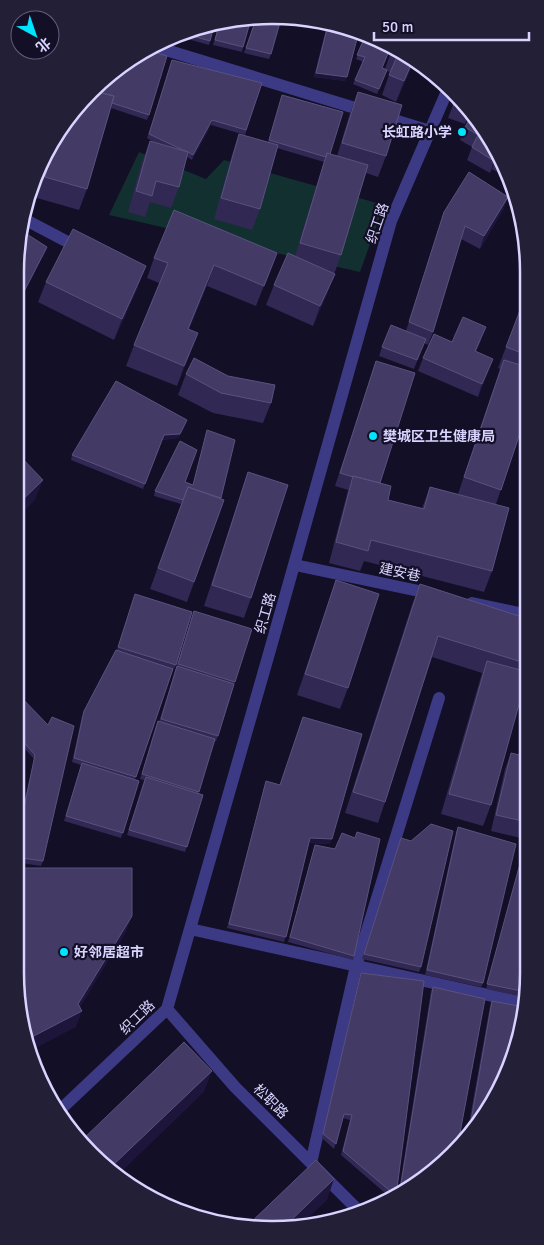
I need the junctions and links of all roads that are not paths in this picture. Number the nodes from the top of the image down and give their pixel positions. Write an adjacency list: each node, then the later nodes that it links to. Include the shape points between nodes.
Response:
1 (162, 49): 3 (street)
2 (446, 94): 3 (street, 织工路)
3 (430, 131): 6 (street, 织工路, via 392,221)
4 (29, 222): 5 (street)
5 (94, 256)
6 (295, 565): 7 (street, 建安巷); 9 (street, 织工路)
7 (520, 613)
8 (439, 698): 10 (street)
9 (190, 929): 10 (street); 12 (street, 织工路)
10 (356, 966): 11 (street); 14 (street)
11 (518, 1002)
12 (167, 1009): 13 (street, 织工路); 14 (street, 松职路, via 235,1087)
13 (63, 1107)
14 (311, 1163): 15 (street, 松职路)
15 (355, 1207)

